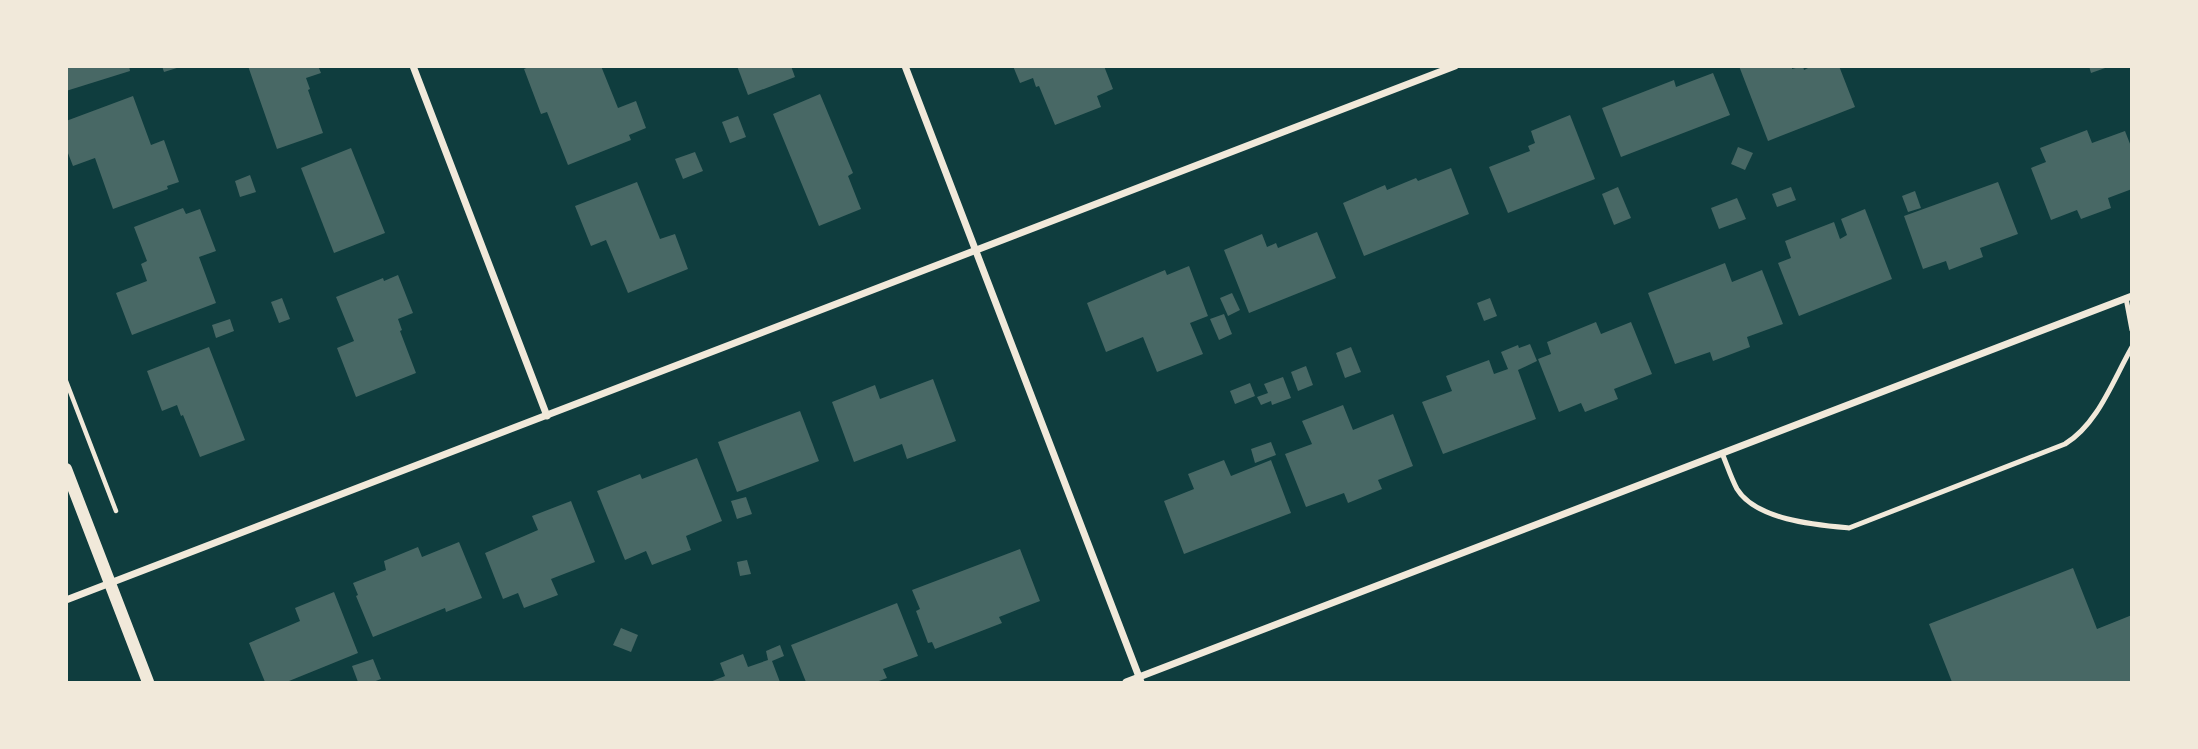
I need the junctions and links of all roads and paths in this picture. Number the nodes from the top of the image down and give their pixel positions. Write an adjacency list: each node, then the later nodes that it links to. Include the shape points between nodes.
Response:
1 (413, 66): 9 (street)
2 (905, 66): 4 (street)
3 (1453, 67): 4 (street)
4 (975, 251): 9 (street); 15 (street)
5 (2129, 297): 6 (lane); 10 (street)
6 (2132, 330)
7 (2132, 347): 10 (lane, via 2079,436 1849,528 1760,510 1738,491)
8 (66, 381): 12 (path)
9 (547, 416): 13 (street)
10 (1722, 453): 15 (street)
11 (66, 469): 13 (street)
12 (116, 511)
13 (110, 583): 14 (street); 16 (street)
14 (66, 600)
15 (1140, 680): 17 (street)
16 (148, 682)
17 (1126, 682)

